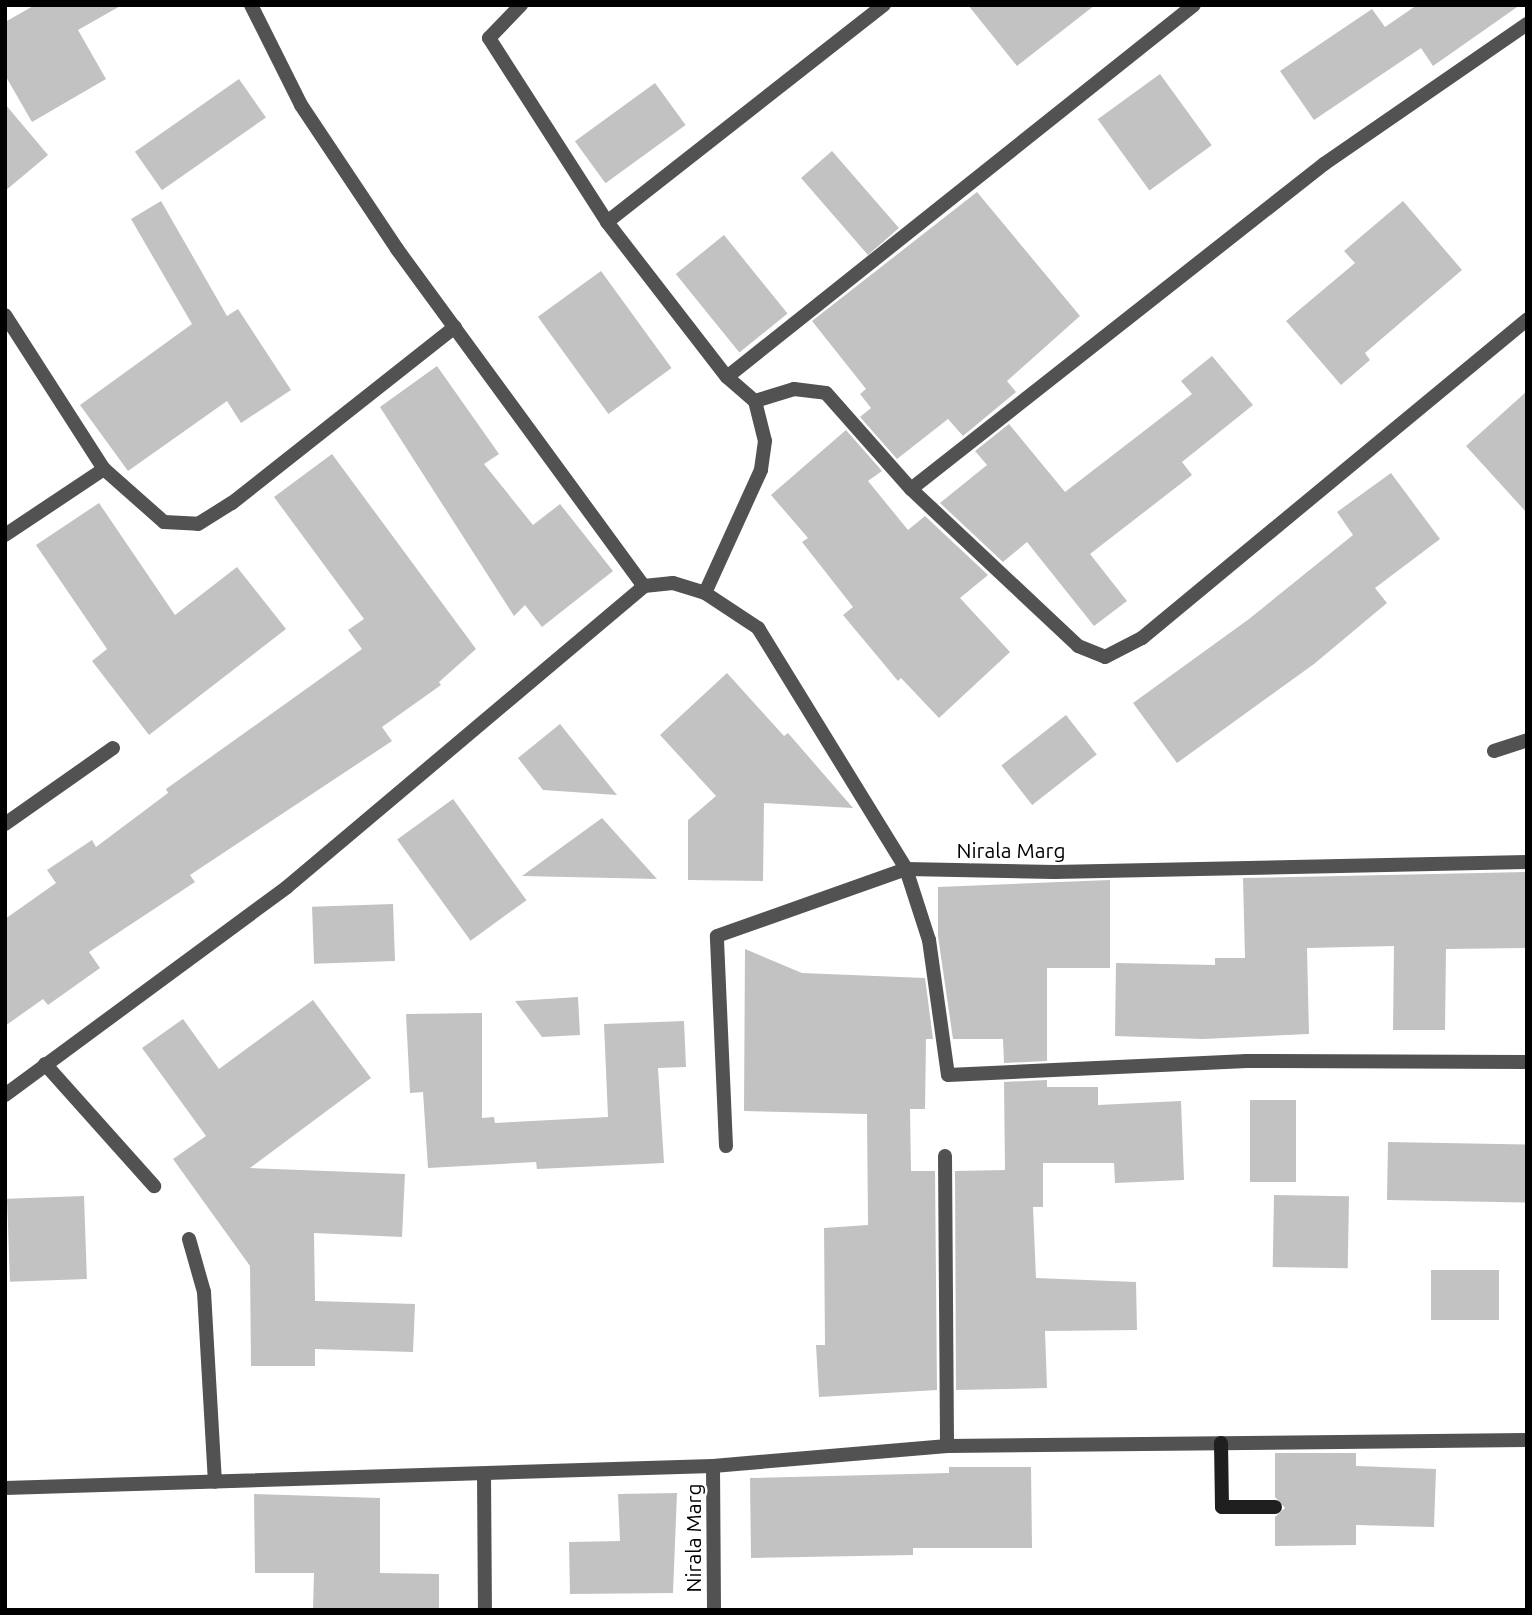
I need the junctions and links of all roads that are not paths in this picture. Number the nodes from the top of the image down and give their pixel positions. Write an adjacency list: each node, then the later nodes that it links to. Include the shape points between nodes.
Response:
1 (251, 5): 9 (street, via 301,105)
2 (521, 5): 6 (street, via 489,37)
3 (884, 5): 6 (street)
4 (1194, 5): 10 (street)
5 (1527, 24): 13 (street, via 1324,164)
6 (607, 222): 10 (street)
7 (5, 315): 12 (street)
8 (1527, 319): 13 (street, via 1142,638 1105,657 1078,646)
9 (456, 327): 12 (street, via 232,503 198,524 164,522); 15 (street)
10 (727, 377): 11 (street)
11 (755, 401): 13 (street, via 794,389 826,393); 16 (street, via 765,441 761,470)
12 (104, 469): 14 (street)
13 (911, 489)
14 (5, 535)
15 (644, 586): 16 (street, via 673,583); 24 (street, via 287,887)
16 (705, 593): 22 (street, via 758,628)
17 (1527, 740): 19 (street)
18 (113, 748): 20 (street)
19 (1494, 751)
20 (5, 824)
21 (1527, 862): 22 (street, Nirala Marg, via 1054,872)
22 (906, 869): 23 (street, via 929,940 948,1075 1247,1061); 26 (street, Nirala Marg, via 717,936)
23 (1527, 1062)
24 (45, 1064): 25 (street); 28 (street)
25 (5, 1095)
26 (726, 1146)
27 (945, 1156): 32 (street)
28 (154, 1186)
29 (189, 1239): 35 (street, via 204,1292)
30 (1527, 1440): 31 (street)
31 (1221, 1443): 32 (street); 37 (street, via 1222,1507)
32 (947, 1446): 33 (street)
33 (713, 1466): 34 (street); 39 (street, Nirala Marg)
34 (484, 1474): 35 (street); 38 (street)
35 (215, 1482): 36 (street)
36 (5, 1489)
37 (1275, 1507)
38 (485, 1610)
39 (714, 1610)

